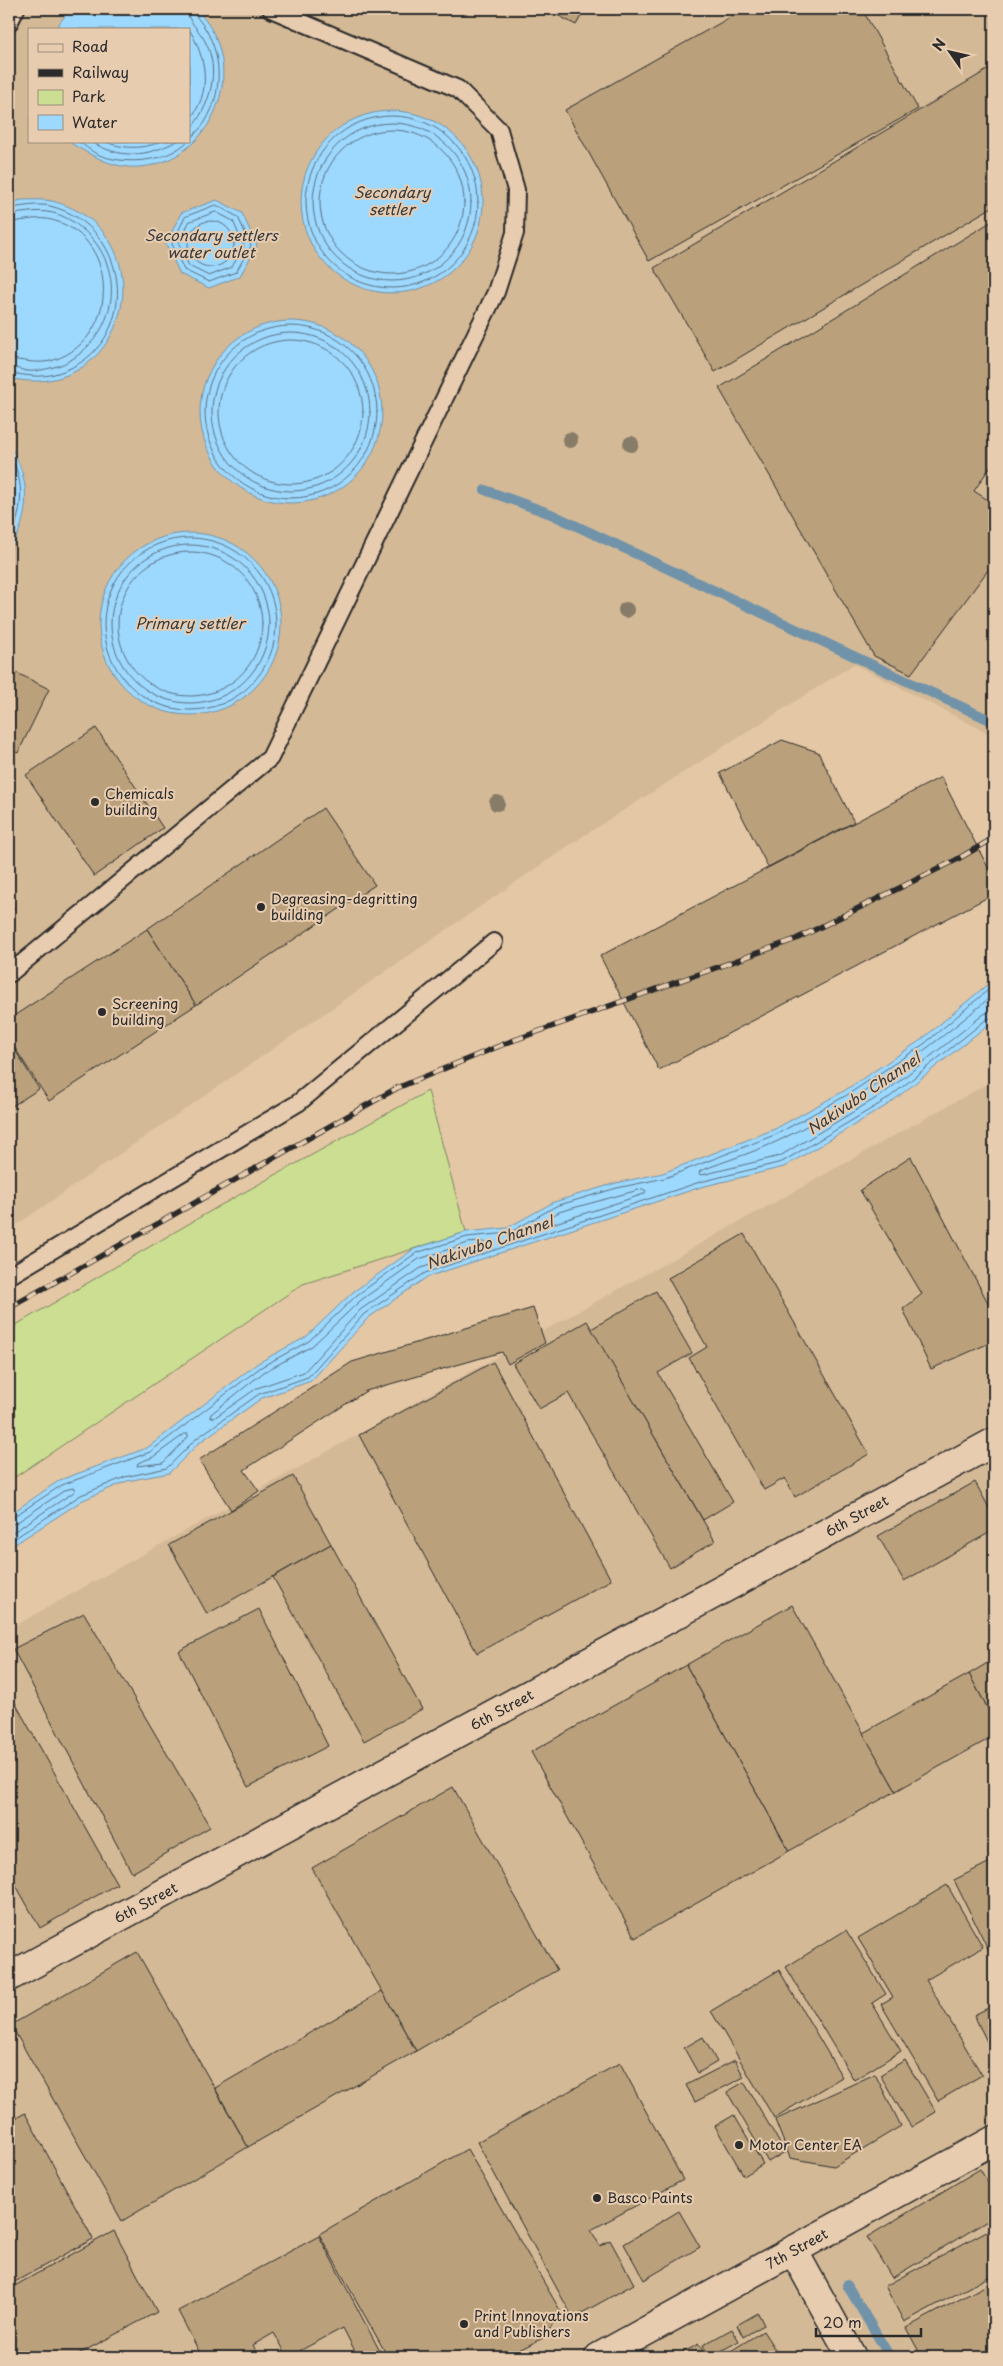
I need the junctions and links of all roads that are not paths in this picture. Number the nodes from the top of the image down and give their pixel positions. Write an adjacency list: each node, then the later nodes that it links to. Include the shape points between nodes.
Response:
1 (16, 9): 3 (lane)
2 (271, 9): 5 (lane, via 458,90 499,130 516,190 515,233 496,292 270,758)
3 (9, 23)
4 (494, 942): 6 (lane, via 298,1103)
5 (9, 974)
6 (9, 1276)
7 (994, 1442): 8 (street, 6th Street)
8 (9, 1977)
9 (994, 2140): 10 (street, 7th Street)
10 (793, 2250): 11 (street, 7th Street); 12 (street)
11 (599, 2357)
12 (852, 2357)

